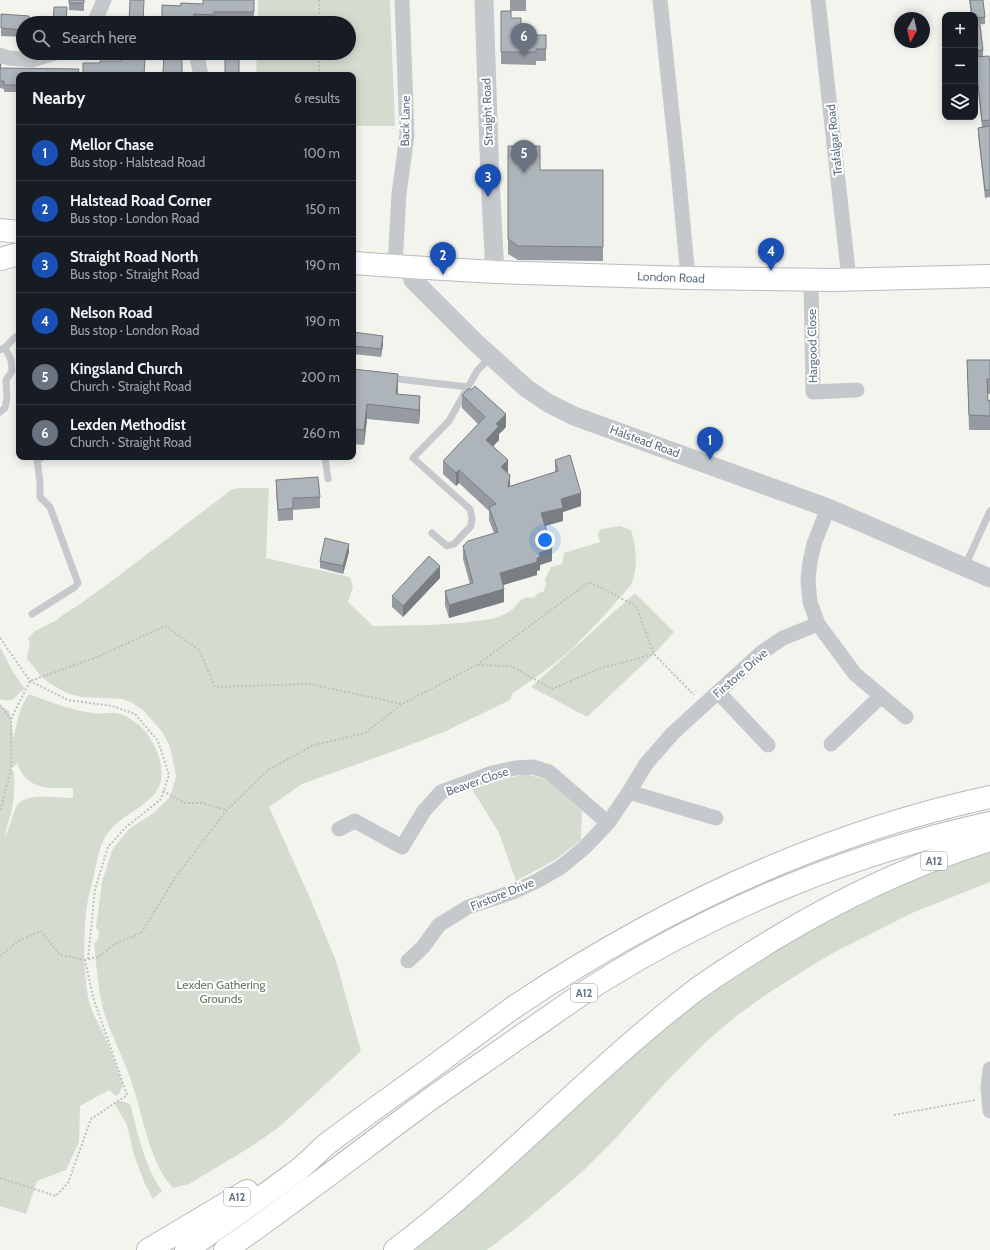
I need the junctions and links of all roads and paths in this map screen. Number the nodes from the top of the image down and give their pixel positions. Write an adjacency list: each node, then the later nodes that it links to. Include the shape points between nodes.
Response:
1 (104, 0): 7 (street)
2 (318, 0): 8 (path)
3 (402, 0): 20 (street, Back Lane, via 408,135 398,194)
4 (484, 0): 21 (street, Straight Road)
5 (660, 0): 23 (street)
6 (818, 0): 24 (street, Trafalgar Road)
7 (97, 16)
8 (319, 16)
9 (0, 55): 10 (street)
10 (16, 59)
11 (198, 60): 13 (street)
12 (319, 60): 14 (path)
13 (200, 72)
14 (319, 72)
15 (0, 230): 16 (main road)
16 (16, 232)
17 (16, 255): 18 (main road)
18 (0, 259)
19 (356, 262): 20 (main road, London Road)
20 (403, 267): 21 (main road, London Road); 28 (street, Halstead Road, via 424,292)
21 (495, 272): 23 (main road, London Road)
22 (990, 276): 24 (main road, London Road)
23 (688, 278): 25 (main road, London Road)
24 (849, 279): 25 (main road, London Road)
25 (811, 280): 31 (street, Hargood Close, via 813,392)
26 (16, 336): 27 (lane)
27 (3, 349): 32 (lane, via 12,360 12,371 6,380 5,408)
28 (491, 356): 30 (lane, via 477,371); 36 (street, Halstead Road, via 526,388 574,416)
29 (384, 378): 30 (lane)
30 (468, 387): 38 (lane, via 449,421 413,458 470,509 471,526 454,544 447,546)
31 (857, 390)
32 (0, 412)
33 (37, 460): 41 (lane, via 40,497 50,507 78,582 76,587)
34 (325, 460): 35 (lane)
35 (328, 479)
36 (828, 508): 39 (street, Halstead Road); 42 (street, via 814,544 808,580 810,602)
37 (990, 511): 39 (lane)
38 (432, 533)
39 (965, 567): 40 (street, Halstead Road)
40 (990, 578)
41 (32, 614)
42 (818, 624): 47 (street, Firstore Drive, via 783,638 762,652); 48 (street, via 855,674)
43 (0, 638): 46 (path)
44 (654, 654): 45 (path, via 598,669 552,689 511,666); 45 (path, via 636,606 589,582); 50 (path)
45 (477, 665): 49 (path)
46 (30, 681): 49 (path, via 97,657 165,626 199,650 214,687 309,684); 53 (path); 56 (path, via 68,700 112,706 135,714 158,741 169,775)
47 (718, 692): 50 (street, Firstore Drive); 55 (street)
48 (881, 696): 52 (street); 54 (street)
49 (402, 704): 59 (path, via 365,733 314,745 268,770)
50 (704, 704): 57 (street, Firstore Drive, via 673,733 646,764)
51 (0, 705): 53 (path)
52 (906, 717)
53 (11, 719): 60 (path, via 11,769)
54 (831, 744)
55 (768, 745)
56 (163, 792): 59 (path, via 185,804 203,803); 67 (path, via 160,799 124,828 108,846 95,889)
57 (629, 792): 61 (street); 62 (street, Firstore Drive)
58 (990, 797): 73 (main road, A12, via 956,804 829,844 745,878 671,913 589,960 517,1006)
59 (226, 810): 67 (path, via 175,878 141,933 115,944 98,957)
60 (0, 812)
61 (716, 818)
62 (608, 823): 64 (street, Beaver Close, via 549,772 532,767 492,773 441,792 424,812 402,847 355,821); 68 (street, Firstore Drive, via 561,867 513,892 468,907 439,925 423,947)
63 (990, 824): 77 (main road, A12, via 957,830 830,870 783,888 677,938 590,989 431,1099)
64 (339, 829)
65 (990, 840): 78 (main road, A12, via 903,873 830,907 750,954 698,989 621,1052 437,1217)
66 (0, 956): 67 (path, via 18,941 41,931 60,955)
67 (87, 960): 74 (path, via 93,997 127,1095 91,1119 68,1183 56,1196)
68 (408, 961)
69 (990, 1069): 71 (street)
70 (970, 1101): 72 (path)
71 (990, 1111)
72 (894, 1115)
73 (326, 1145): 75 (main road, A12); 76 (main road, A12, via 296,1173)
74 (0, 1178)
75 (148, 1250)
76 (186, 1250)
77 (225, 1250)
78 (395, 1250)

